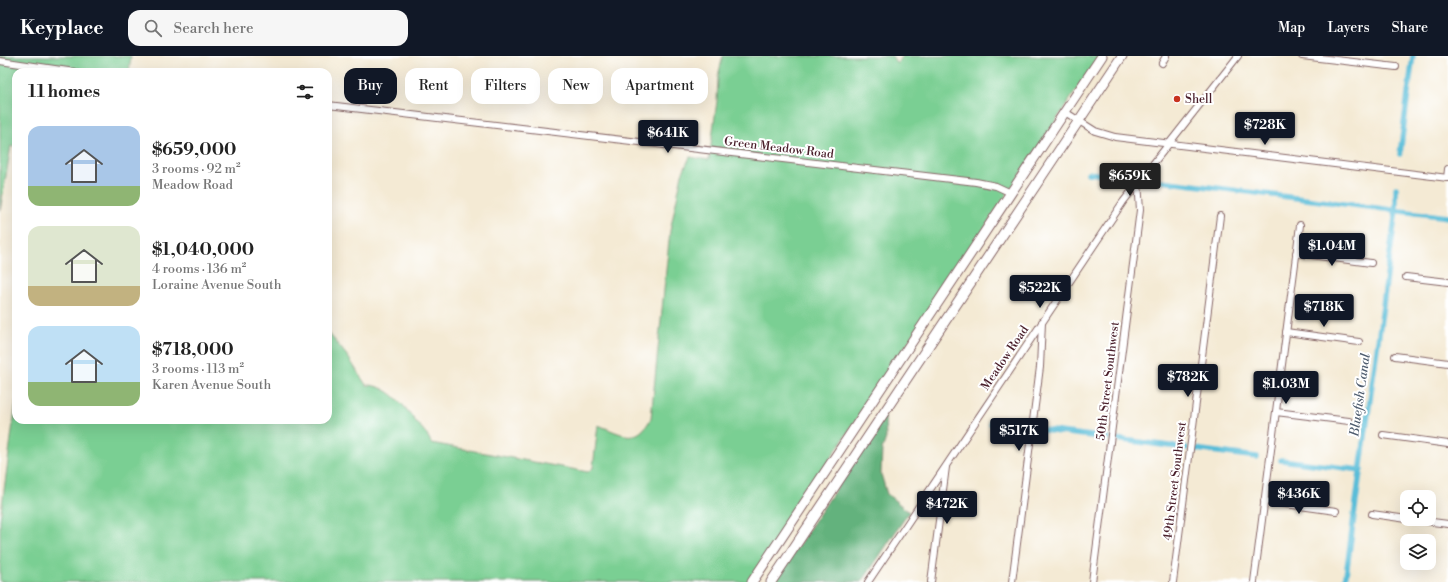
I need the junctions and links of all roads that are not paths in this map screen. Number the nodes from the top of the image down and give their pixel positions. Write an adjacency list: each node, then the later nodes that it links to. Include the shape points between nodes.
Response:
1 (1102, 56): 11 (highway)
2 (1122, 56): 12 (highway)
3 (1166, 56): 7 (street)
4 (1238, 56): 13 (street, Meadow Road)
5 (1302, 56): 8 (street)
6 (0, 61): 9 (street)
7 (1162, 63)
8 (1396, 67)
9 (48, 68)
10 (332, 104): 17 (street, Green Meadow Road, via 976,182 996,186)
11 (1065, 112): 12 (street); 17 (highway)
12 (1079, 122): 13 (street, via 1095,132 1108,136); 42 (highway)
13 (1168, 144): 15 (street); 16 (street, Meadow Road)
14 (1448, 168): 15 (street)
15 (1447, 178)
16 (1138, 182): 24 (street, Meadow Road); 46 (street, 50th Street Southwest, via 1140,210)
17 (1011, 193): 41 (highway)
18 (1220, 216): 47 (street, 49th Street Southwest)
19 (1300, 225): 20 (street)
20 (1296, 253): 21 (street); 25 (street)
21 (1371, 263)
22 (1406, 276): 23 (street)
23 (1448, 282)
24 (1042, 322): 33 (street, Meadow Road); 45 (street, via 1040,366)
25 (1286, 332): 26 (street); 29 (street)
26 (1359, 342)
27 (1394, 356): 28 (street)
28 (1448, 363)
29 (1276, 412): 30 (street); 34 (street)
30 (1349, 421)
31 (1383, 435): 32 (street)
32 (1448, 444)
33 (946, 465): 43 (street, Meadow Road); 44 (street)
34 (1264, 502): 35 (street); 40 (street)
35 (1336, 511)
36 (1372, 514): 37 (street)
37 (1400, 518)
38 (1436, 522): 39 (street)
39 (1448, 524)
40 (1254, 581): 48 (street)
41 (752, 582)
42 (771, 582)
43 (868, 582)
44 (931, 582)
45 (1012, 582)
46 (1092, 582)
47 (1173, 582)
48 (1262, 582)

